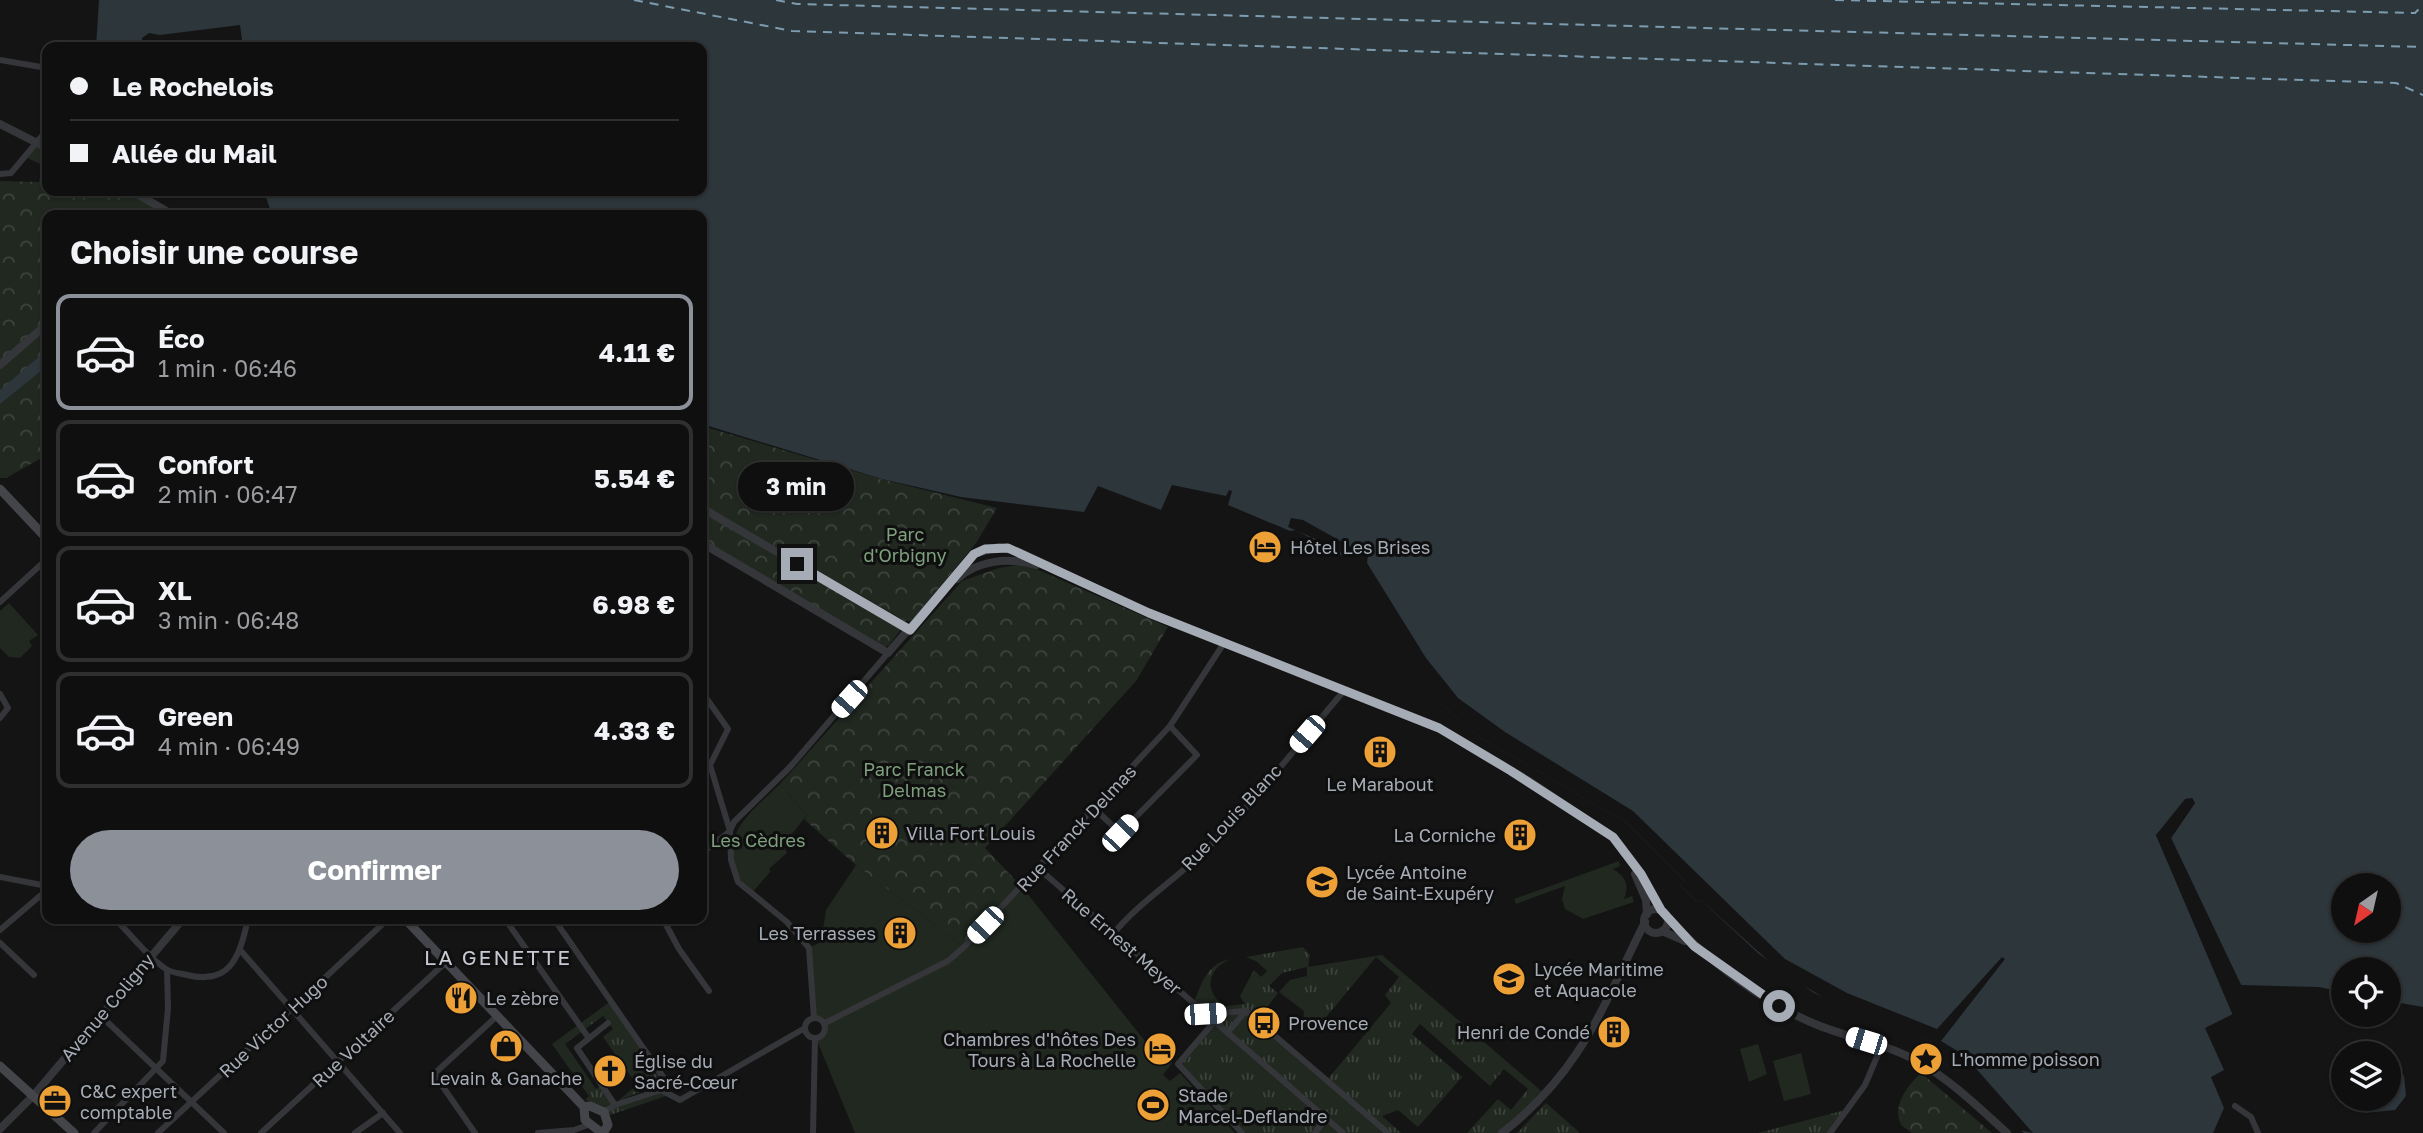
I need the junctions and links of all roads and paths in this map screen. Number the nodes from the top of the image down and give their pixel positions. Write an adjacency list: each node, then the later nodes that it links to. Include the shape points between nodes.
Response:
1 (0, 60): 2 (street)
2 (42, 67)
3 (0, 124): 5 (street)
4 (42, 135): 5 (street)
5 (35, 142): 6 (street); 7 (street, via 11,173)
6 (42, 146)
7 (0, 174)
8 (141, 196): 9 (street)
9 (164, 210)
10 (42, 328): 11 (street)
11 (0, 365)
12 (0, 489): 14 (main road)
13 (707, 511): 20 (street)
14 (42, 534)
15 (707, 546): 22 (street)
16 (42, 564): 19 (street)
17 (1056, 571): 18 (street, via 1019,561 988,563 970,569); 18 (street, via 1008,548 985,549 965,562); 21 (street)
18 (947, 588): 20 (street)
19 (0, 602)
20 (910, 630): 22 (street)
21 (1224, 643): 23 (street); 27 (street, Rue Franck Delmas)
22 (888, 653): 31 (street)
23 (1343, 692): 33 (street, via 1427,723 1589,819); 51 (street, Rue Louis Blanc, via 1196,859 1132,911)
24 (0, 694): 26 (street, via 8,705)
25 (707, 699): 29 (street, via 728,729)
26 (0, 718)
27 (1170, 726): 30 (street, Rue Franck Delmas); 30 (street, via 1197,755 1120,833)
28 (707, 762): 29 (street)
29 (710, 765): 31 (street)
30 (1094, 808): 34 (street, Rue Franck Delmas)
31 (730, 831): 32 (street); 66 (street, via 731,860 738,882 788,922 810,948)
32 (707, 849)
33 (1628, 855): 38 (street); 39 (street, via 1646,900)
34 (1038, 869): 51 (street, Rue Ernest Meyer); 69 (street, Rue Franck Delmas, via 948,961)
35 (0, 877): 36 (street)
36 (42, 887)
37 (42, 892): 49 (street)
38 (1661, 910): 39 (street, via 1653,910); 40 (street)
39 (1646, 918): 50 (street); 56 (street)
40 (1668, 919): 50 (street); 53 (street)
41 (121, 924): 55 (street)
42 (179, 924): 55 (street, Avenue Coligny)
43 (247, 924): 54 (street)
44 (383, 924): 61 (street, Rue Victor Hugo)
45 (410, 924): 57 (main road)
46 (509, 924): 72 (street)
47 (557, 924): 78 (street, via 664,1078)
48 (666, 924): 60 (street)
49 (0, 930)
50 (1658, 931): 53 (street); 56 (street, via 1642,940)
51 (1113, 934): 63 (street, Rue Ernest Meyer)
52 (0, 943): 59 (street)
53 (1694, 946): 74 (street, via 1801,1018)
54 (241, 951): 58 (street, via 218,975 197,978); 61 (street)
55 (151, 955): 58 (street); 64 (street, Avenue Coligny)
56 (1628, 959): 105 (street, via 1564,1075)
57 (446, 962): 65 (main road); 75 (street, Rue Voltaire)
58 (167, 970): 77 (street, via 163,1061)
59 (34, 975)
60 (709, 991)
61 (293, 1009): 75 (street); 80 (street, Rue Victor Hugo)
62 (1246, 1011): 63 (street); 71 (street); 104 (street)
63 (1205, 1014): 67 (street, Rue Ernest Meyer)
64 (100, 1015): 77 (street); 79 (street, Avenue Coligny)
65 (497, 1016): 83 (main road); 97 (street, via 434,1074)
66 (814, 1018): 69 (street); 70 (street)
67 (1214, 1022): 71 (street, Rue Ernest Meyer); 101 (street, via 1178,1064)
68 (608, 1023): 72 (street)
69 (825, 1023): 73 (street, via 824,1034)
70 (805, 1028): 73 (street); 78 (street, via 680,1100)
71 (1227, 1033): 86 (street, Rue Ernest Meyer)
72 (588, 1037): 81 (street, via 578,1050)
73 (815, 1038): 100 (street)
74 (1882, 1045): 106 (street, via 1866,1085); 107 (street, via 1940,1076)
75 (338, 1062): 85 (street); 94 (street, Rue Voltaire)
76 (0, 1066): 79 (main road)
77 (156, 1068): 80 (street); 91 (street)
78 (661, 1090): 81 (street)
79 (33, 1096): 88 (street, Avenue Coligny); 90 (main road)
80 (191, 1102): 92 (street, Rue Victor Hugo); 93 (street)
81 (615, 1105): 84 (street)
82 (2235, 1106): 108 (street, via 2251,1117)
83 (584, 1107): 84 (main road); 87 (main road)
84 (604, 1112): 99 (main road, via 608,1125)
85 (383, 1113): 95 (street); 96 (street)
86 (1326, 1118): 102 (street); 103 (street, Rue Ernest Meyer)
87 (588, 1125): 89 (street); 99 (main road)
88 (0, 1129)
89 (552, 1132): 98 (street)
90 (74, 1133)
91 (94, 1133)
92 (158, 1133)
93 (224, 1133)
94 (261, 1133)
95 (355, 1133)
96 (400, 1133)
97 (475, 1133)
98 (538, 1133)
99 (604, 1133)
100 (813, 1133)
101 (1242, 1133)
102 (1315, 1133)
103 (1343, 1133)
104 (1388, 1133)
105 (1503, 1133)
106 (1830, 1133)
107 (2007, 1133)
108 (2258, 1133)

